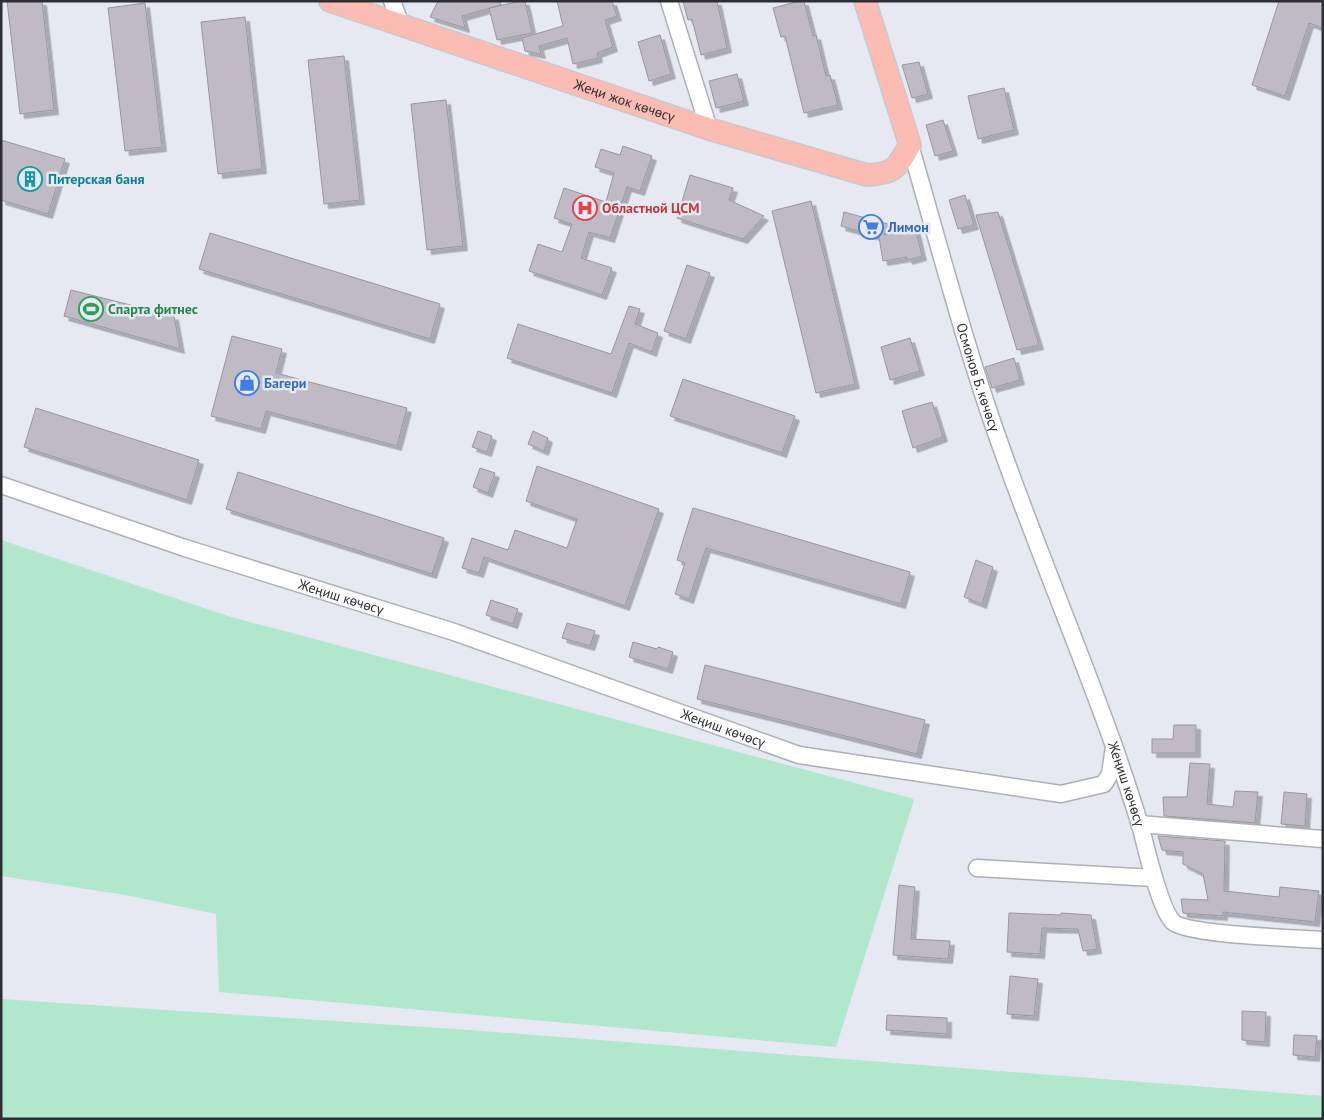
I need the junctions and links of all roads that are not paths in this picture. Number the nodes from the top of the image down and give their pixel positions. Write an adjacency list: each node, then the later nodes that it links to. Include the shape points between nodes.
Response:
1 (330, 1): 5 (main road, Жеңи жок көчөсү)
2 (392, 1): 5 (street)
3 (669, 1): 6 (street)
4 (865, 1): 7 (main road, Осмонов Б. көчөсү)
5 (401, 25): 6 (main road, Жеңи жок көчөсү)
6 (709, 130): 7 (main road, Жеңи жок көчөсү, via 867,175 883,174 899,164)
7 (910, 145): 9 (street, Осмонов Б. көчөсү, via 1000,444)
8 (1, 486): 9 (street, Жеңиш көчөсү, via 185,548 454,632 799,755 1061,794 1104,784 1110,774)
9 (1114, 747): 10 (street, Жеңиш көчөсү)
10 (1139, 824): 11 (street); 13 (street, Жеңиш көчөсү)
11 (1323, 839)
12 (977, 868): 13 (street)
13 (1154, 878): 14 (street, Жеңиш көчөсү, via 1174,922 1185,928)
14 (1323, 940)

